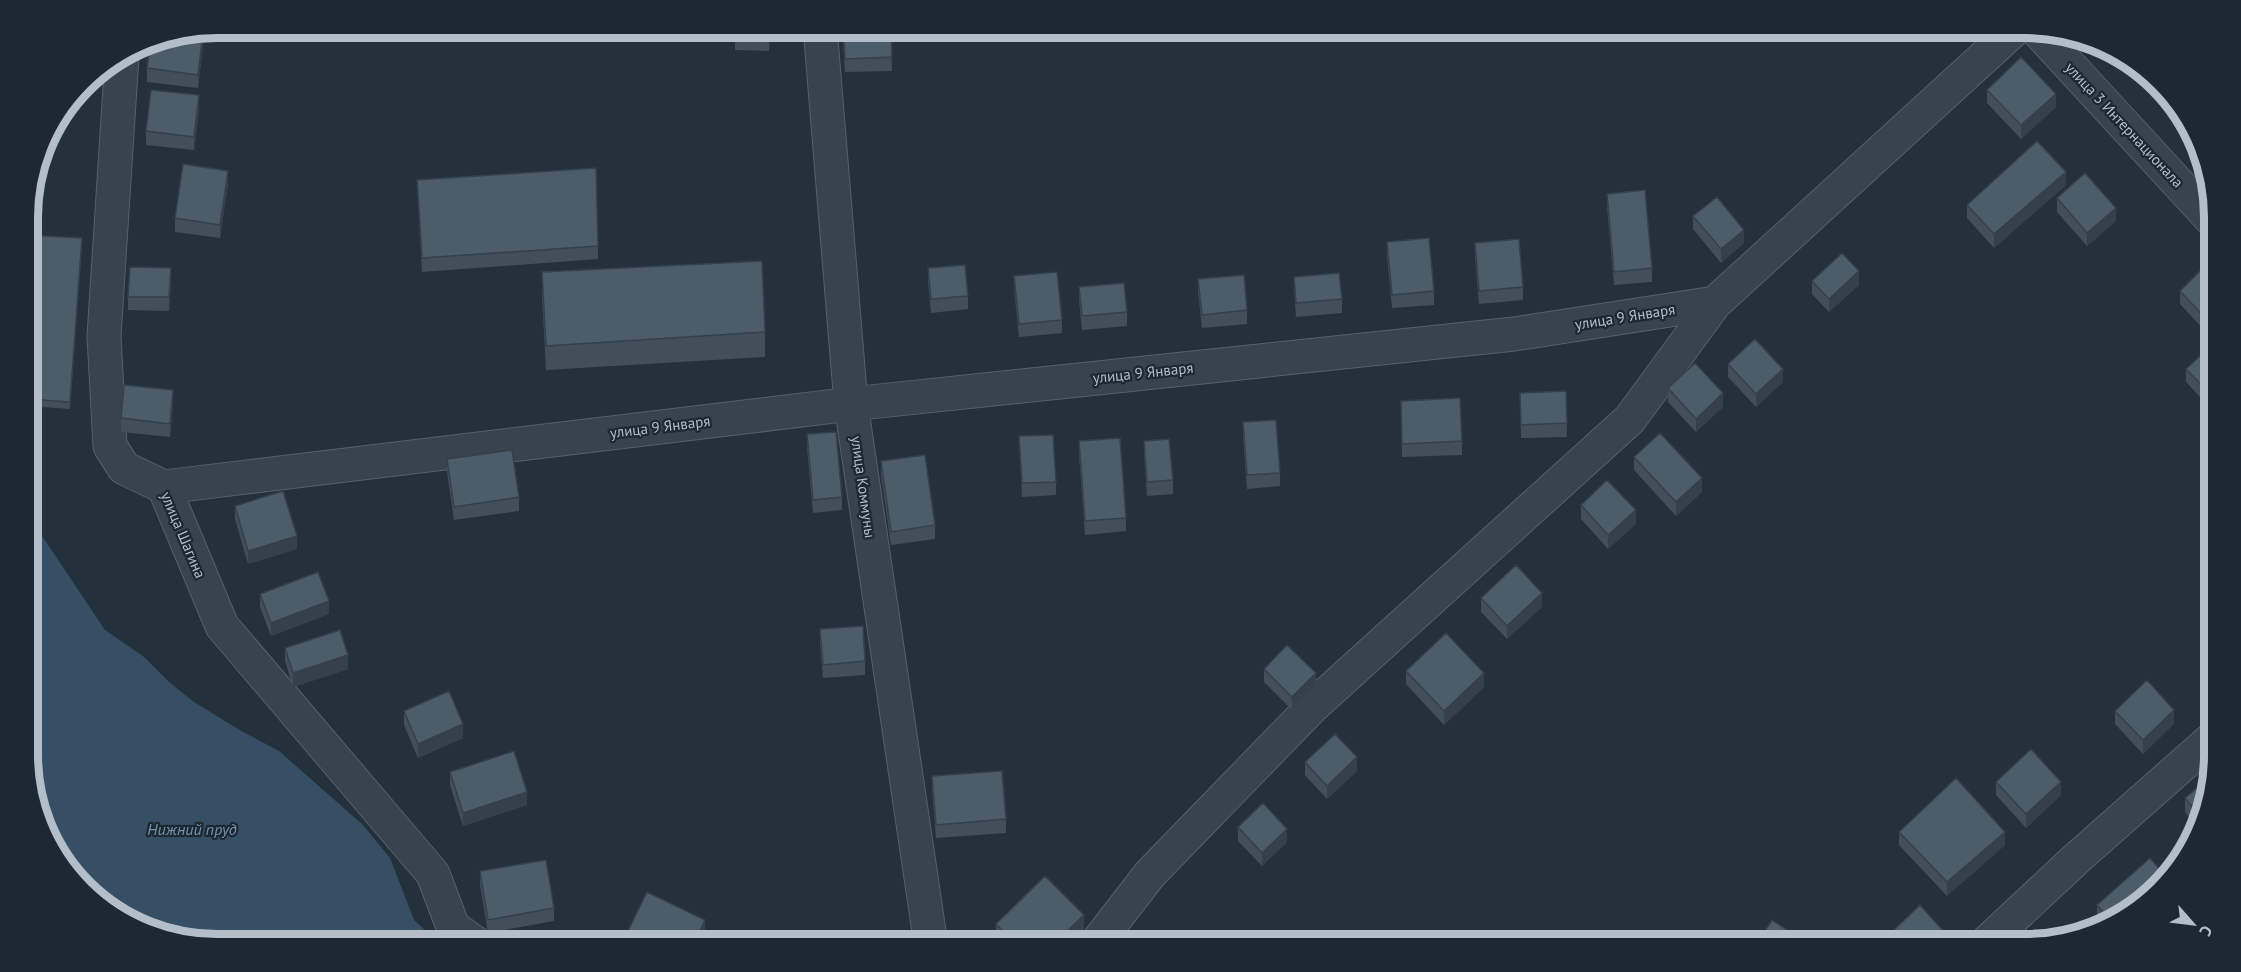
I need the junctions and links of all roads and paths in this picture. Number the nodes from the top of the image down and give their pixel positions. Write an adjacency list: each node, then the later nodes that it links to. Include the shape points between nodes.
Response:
1 (821, 38): 7 (street, улица Коммуны)
2 (2004, 38): 6 (street)
3 (2045, 39): 5 (street, улица 3 Интернационала)
4 (121, 65): 8 (street, улица Шагина, via 104,336 110,446 124,468)
5 (2203, 211)
6 (1715, 303): 7 (street, улица 9 Января, via 1514,334); 12 (street, via 1630,419 1312,707 1150,874)
7 (851, 404): 8 (street, улица 9 Января); 11 (street, улица Коммуны)
8 (164, 487): 10 (street, улица Шагина, via 222,626 433,874 453,927)
9 (2204, 746): 13 (street)
10 (463, 934)
11 (929, 934)
12 (1104, 934)
13 (1996, 934)

